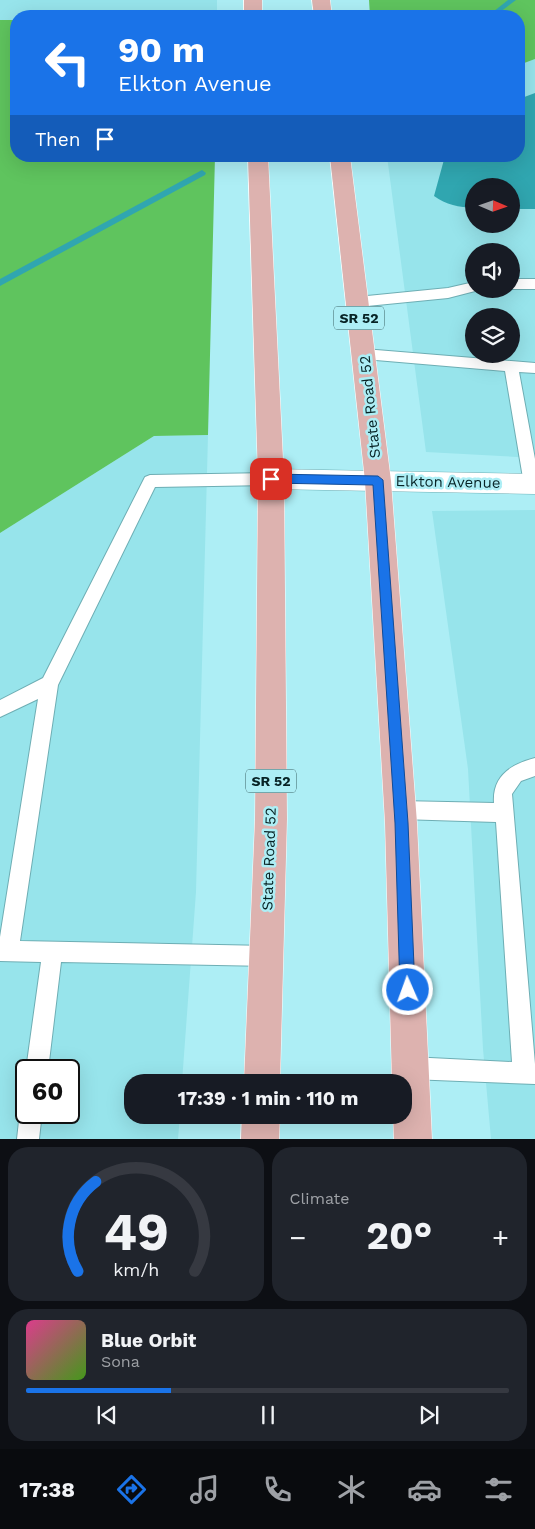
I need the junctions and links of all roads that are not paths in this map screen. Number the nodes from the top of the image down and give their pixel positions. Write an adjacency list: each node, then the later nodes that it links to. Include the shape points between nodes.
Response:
1 (258, 162): 10 (main road, State Road 52 / SR 52)
2 (341, 162): 6 (main road, State Road 52 / SR 52)
3 (520, 284): 4 (lane)
4 (535, 284)
5 (465, 290): 6 (lane)
6 (357, 302): 7 (main road, State Road 52 / SR 52)
7 (364, 354): 8 (lane); 11 (main road, State Road 52 / SR 52)
8 (511, 366): 9 (lane); 12 (lane)
9 (535, 368)
10 (271, 479): 11 (street, Elkton Avenue); 13 (lane, via 150,481); 20 (main road, State Road 52 / SR 52, via 271,819)
11 (378, 480): 12 (street, Elkton Avenue); 16 (main road, State Road 52 / SR 52)
12 (534, 484)
13 (49, 684): 14 (lane); 18 (lane)
14 (0, 709)
15 (535, 767): 17 (lane, via 509,778 503,794)
16 (400, 810): 17 (lane); 22 (main road, State Road 52 / SR 52)
17 (504, 813): 23 (lane)
18 (4, 951): 19 (lane)
19 (52, 952): 20 (lane); 21 (lane)
20 (266, 956): 24 (main road, State Road 52 / SR 52)
21 (38, 1059)
22 (410, 1068): 23 (lane); 29 (main road, State Road 52 / SR 52)
23 (529, 1073)
24 (262, 1074)
25 (30, 1124): 27 (lane)
26 (261, 1124): 28 (main road)
27 (28, 1139)
28 (260, 1139)
29 (413, 1139)

